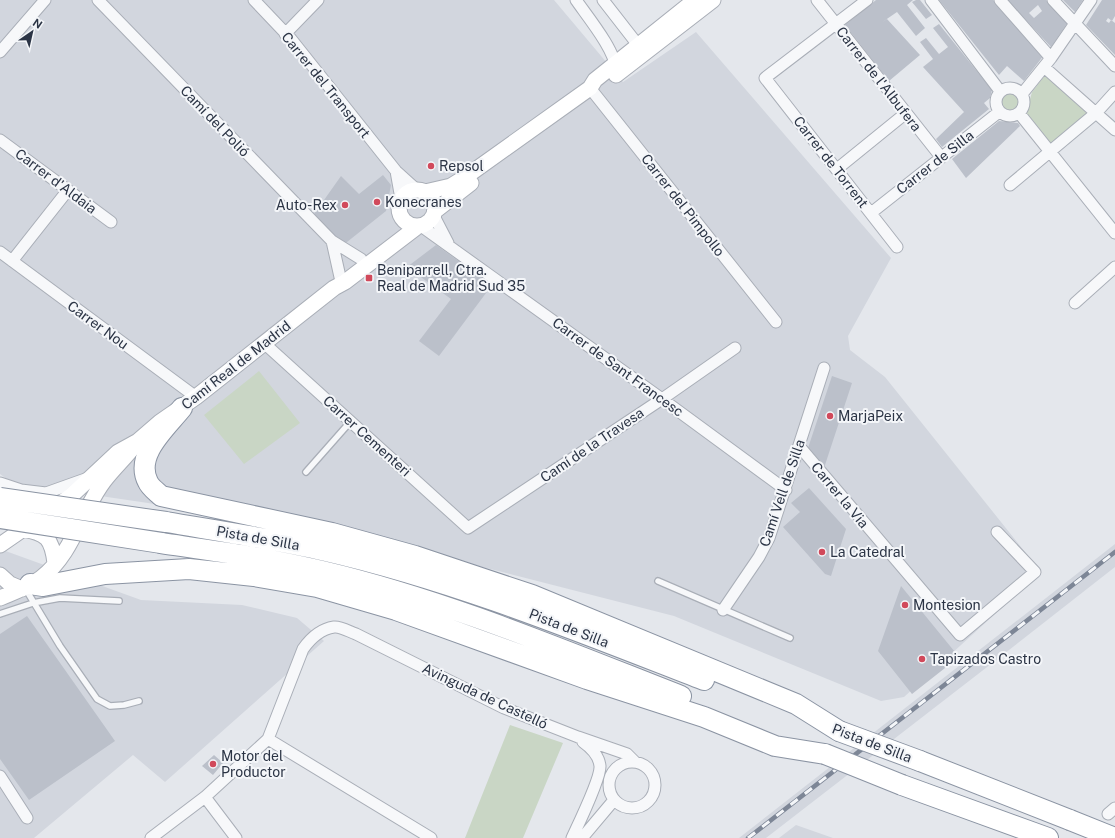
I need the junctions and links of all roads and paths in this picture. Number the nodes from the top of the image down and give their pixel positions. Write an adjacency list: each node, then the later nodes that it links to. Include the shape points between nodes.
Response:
1 (45, 0): 21 (street)
2 (98, 0): 49 (street, Camí del Polió)
3 (254, 0): 18 (street, Carrer del Transport)
4 (318, 0): 18 (street)
5 (576, 0): 24 (street)
6 (603, 0): 20 (street)
7 (702, 0): 15 (street)
8 (713, 0): 15 (street)
9 (817, 0): 16 (street, Carrer de l'Albufera)
10 (867, 0): 16 (street)
11 (932, 0): 26 (street)
12 (1000, 0): 22 (street)
13 (1053, 0): 17 (street)
14 (1091, 0): 17 (street)
15 (695, 7): 19 (street); 20 (street)
16 (836, 24): 32 (street, Carrer de l'Albufera); 38 (street, Carrer de Torrent, via 765,78)
17 (1075, 24): 22 (street); 23 (street)
18 (285, 34): 39 (street, Carrer del Transport)
19 (663, 39): 20 (street, via 653,40 645,46); 24 (street)
20 (638, 45): 24 (street)
21 (0, 52)
22 (1048, 62): 28 (street); 31 (street)
23 (1115, 66)
24 (619, 67): 25 (street)
25 (595, 86): 29 (street); 58 (street, Carrer del Pimpollo)
26 (1000, 91): 28 (street, via 1009,88 1019,90); 30 (street, via 996,99)
27 (1115, 92): 31 (street)
28 (1022, 94): 33 (street, via 1024,102)
29 (570, 102): 42 (street, via 451,186); 45 (street, via 550,126 529,144 468,184)
30 (999, 112): 33 (street, via 1006,116); 37 (street, Carrer de Silla)
31 (1096, 112): 34 (street); 36 (street)
32 (906, 113): 37 (street, Carrer de l'Albufera); 38 (street)
33 (1019, 113): 36 (street)
34 (1115, 130)
35 (0, 140): 41 (street, Carrer d'Aldaia)
36 (1050, 152): 40 (street); 48 (street)
37 (942, 157): 44 (street, Carrer de Silla)
38 (837, 169): 44 (street, Carrer de Torrent)
39 (396, 171): 42 (street, Carrer del Transport); 43 (street, Carrer del Transport)
40 (1010, 185)
41 (68, 190): 46 (street, Carrer d'Aldaia); 54 (street)
42 (421, 191): 43 (street, via 408,193); 45 (street, via 433,200)
43 (400, 205): 47 (street, via 403,220 407,224); 53 (street, Camí Real de Madrid, via 393,231)
44 (871, 213): 51 (street, Carrer de Torrent)
45 (434, 214): 47 (street, via 428,223); 50 (street, Carrer de Sant Francesc)
46 (111, 222)
47 (419, 226): 50 (street, Carrer de Sant Francesc); 56 (street, Camí Real de Madrid, via 345,282)
48 (1115, 233)
49 (332, 241): 53 (street, Camí del Polió); 56 (street)
50 (449, 245): 62 (street, Carrer de Sant Francesc)
51 (897, 247)
52 (0, 252): 54 (street, Carrer Nou)
53 (361, 260): 56 (street, Camí Real de Madrid)
54 (12, 261): 63 (street, Carrer Nou)
55 (1115, 268): 57 (street)
56 (337, 282): 59 (street, Camí Real de Madrid)
57 (1075, 303)
58 (776, 322)
59 (265, 344): 63 (street, Camí Real de Madrid); 64 (street, Carrer Cementeri)
60 (735, 348): 62 (street, Camí de la Travesa)
61 (824, 368): 66 (street, Camí Vell de Silla)
62 (662, 399): 70 (street, Carrer de Sant Francesc); 75 (street, Camí de la Travesa)
63 (189, 402): 65 (street, Camí Real de Madrid); 89 (highway, via 148,452 144,466 148,483 160,496 332,533 415,556 532,595 796,704)
64 (351, 422): 67 (lane); 75 (street, Carrer Cementeri)
65 (138, 441): 68 (street, Camí Real de Madrid, via 118,452); 79 (street, Camí Real de Madrid, via 104,481 64,554)
66 (799, 446): 70 (street, Camí Vell de Silla); 77 (street, Carrer la Via, via 960,635 1035,572)
67 (306, 472)
68 (91, 477): 69 (street, via 46,493 21,490); 71 (street, Camí Real de Madrid)
69 (0, 483)
70 (786, 490): 85 (street, Camí Vell de Silla, via 764,547)
71 (71, 496): 72 (lane); 76 (street, Camí Real de Madrid)
72 (5, 509): 73 (lane); 89 (highway, Pista de Silla, bridge, via 166,522 327,551 409,573 524,611); 92 (highway, Pista de Silla, bridge, via 161,543 321,570 402,592 515,632)
73 (0, 515)
74 (0, 526): 76 (street)
75 (468, 528)
76 (23, 529): 78 (street, Camí Real de Madrid); 79 (street, via 37,531 47,538 53,548)
77 (998, 532)
78 (0, 545)
79 (55, 563): 82 (street, Camí Real de Madrid)
80 (0, 575): 82 (street, via 10,584)
81 (658, 581): 85 (lane)
82 (28, 591): 83 (street, Camí Real de Madrid); 84 (lane, via 60,598); 86 (lane); 88 (lane, via 97,699 110,706); 92 (highway, via 105,574 189,569 317,586 396,610 587,679 704,717 775,746)
83 (0, 598)
84 (119, 601)
85 (723, 610): 87 (lane)
86 (0, 614)
87 (790, 638)
88 (139, 701)
89 (839, 730): 106 (highway, Pista de Silla, bridge)
90 (578, 738): 91 (street, Avinguda de Castelló, via 504,708 356,634 335,627 309,640 303,649); 93 (street, Avinguda de Castelló, via 627,754); 96 (street, via 592,749 600,767)
91 (268, 739): 97 (street); 102 (street)
92 (825, 754): 105 (highway, Pista de Silla, bridge)
93 (635, 762): 95 (street, via 628,762 616,768); 98 (street, via 653,775 655,783 651,797 640,806 633,807)
94 (0, 776): 99 (street)
95 (609, 786): 96 (street); 98 (street)
96 (593, 791): 103 (street)
97 (205, 797): 100 (street); 101 (street)
98 (614, 800): 104 (street)
99 (27, 818)
100 (150, 838)
101 (236, 838)
102 (431, 838)
103 (572, 838)
104 (582, 838)
105 (1048, 838)
106 (1115, 838)

